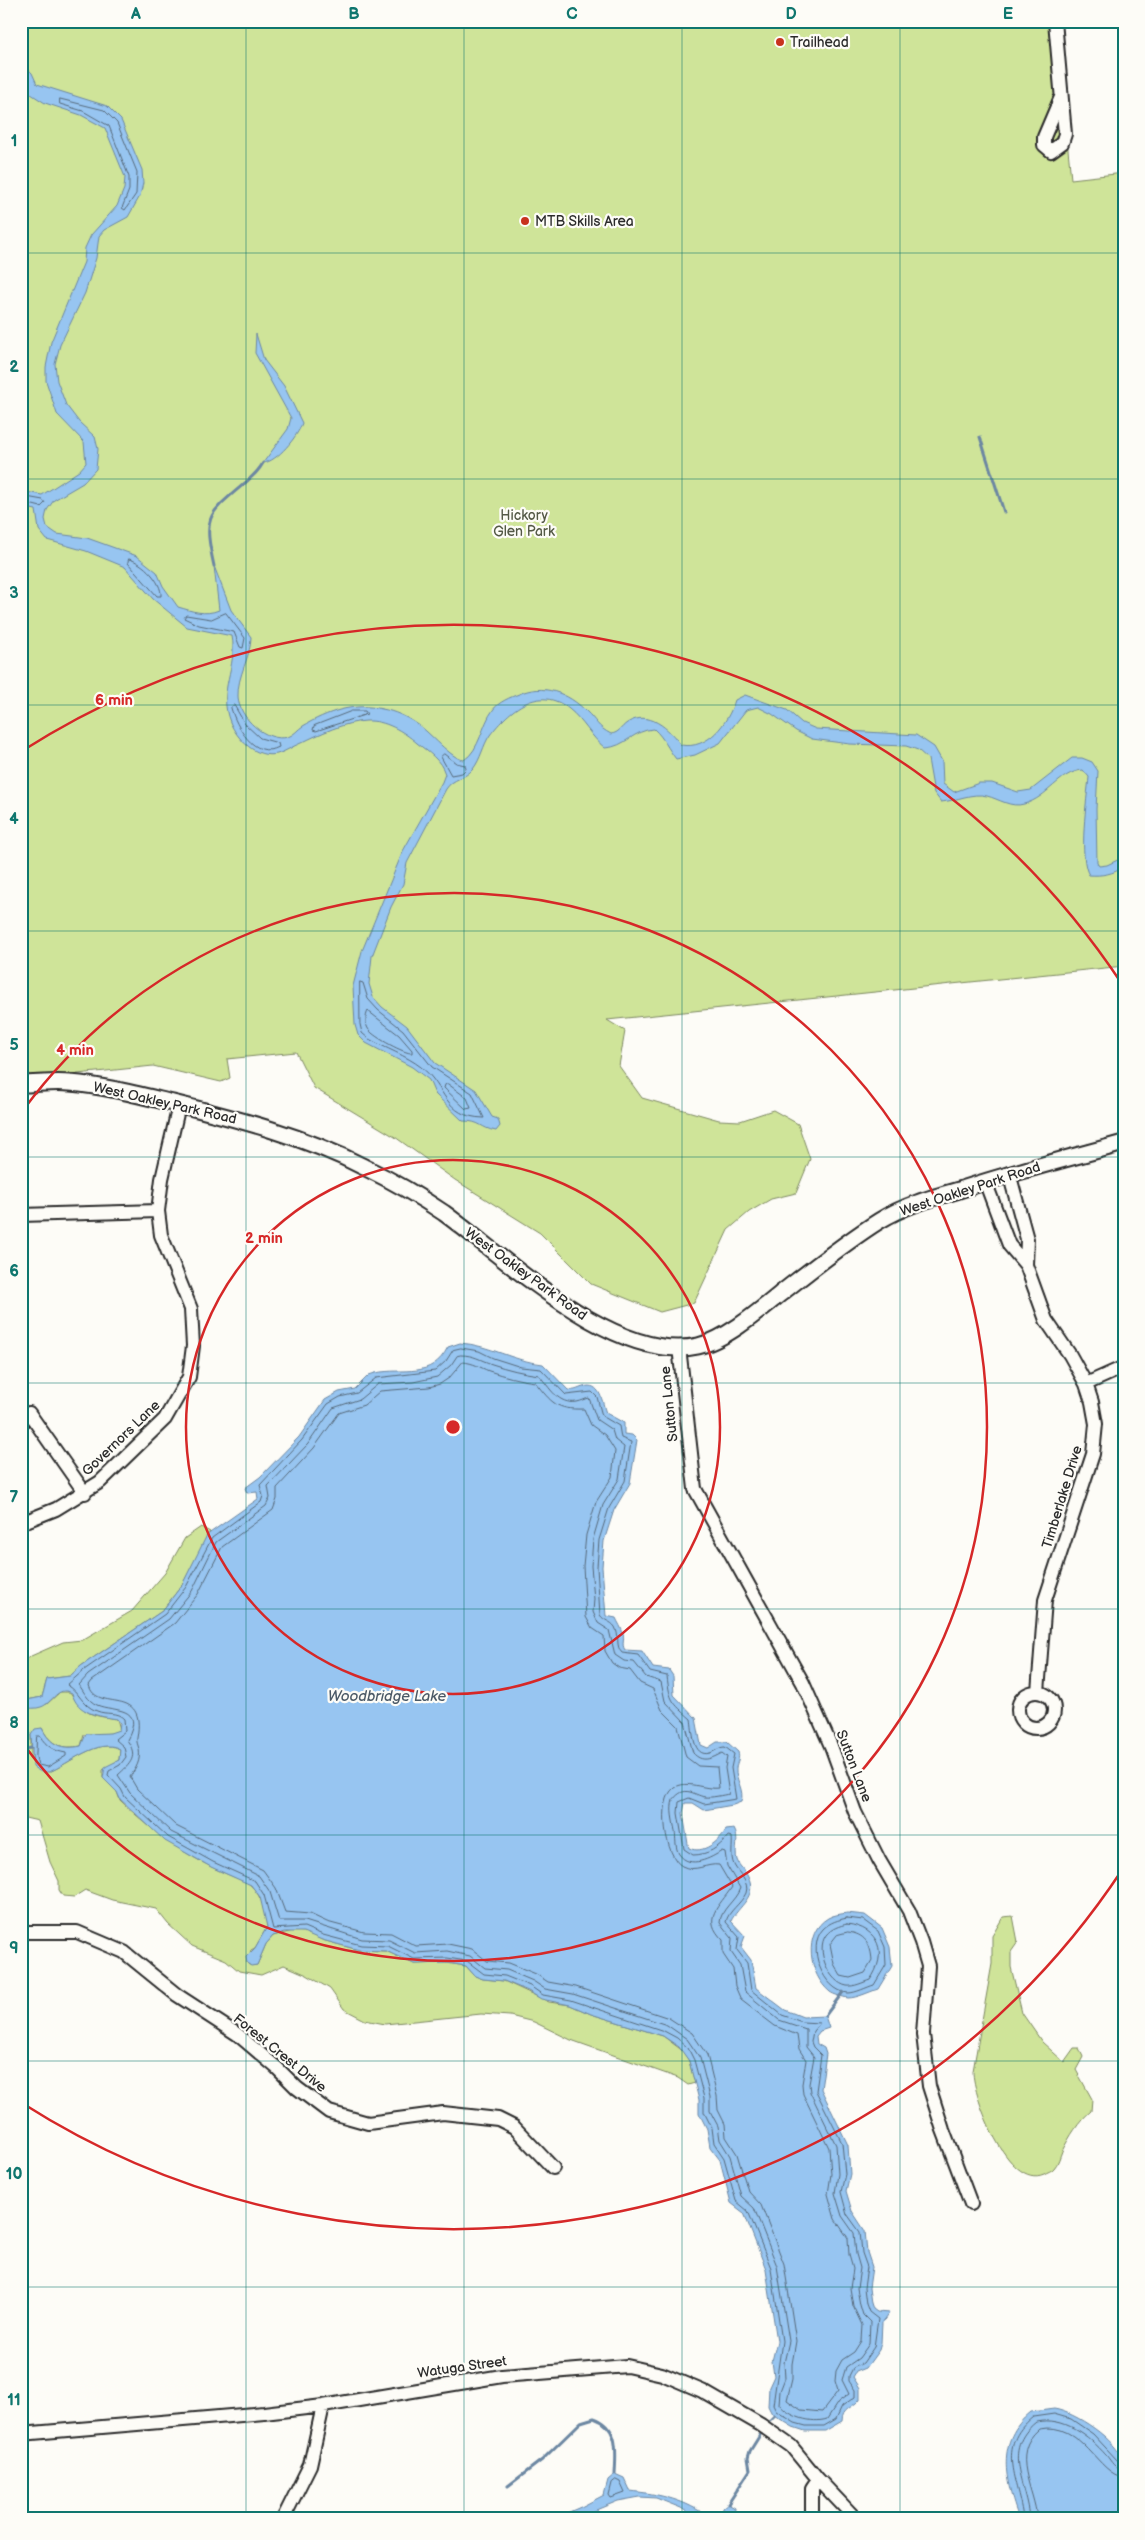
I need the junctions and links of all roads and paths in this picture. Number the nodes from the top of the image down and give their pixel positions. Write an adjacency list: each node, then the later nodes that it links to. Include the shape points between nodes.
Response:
1 (1055, 21): 2 (street)
2 (1061, 97)
3 (21, 1084): 4 (street, West Oakley Park Road, via 67,1082)
4 (179, 1105): 8 (street, Governors Lane); 11 (street, West Oakley Park Road, via 233,1117 302,1140 364,1167 441,1211 547,1291 597,1324 636,1342)
5 (1124, 1143): 6 (street, West Oakley Park Road)
6 (1009, 1173): 7 (street, West Oakley Park Road); 10 (street, Timberlake Drive, via 1027,1240)
7 (985, 1181): 10 (street, Timberlake Drive, via 1009,1245); 11 (street, West Oakley Park Road, via 920,1202 880,1220 726,1333 698,1346)
8 (158, 1212): 9 (street); 15 (street, Governors Lane, via 161,1235 191,1310 193,1332 189,1377 165,1419)
9 (21, 1215)
10 (1026, 1265): 13 (street, Timberlake Drive, via 1046,1320)
11 (679, 1347): 20 (street, Sutton Lane, via 694,1489 803,1683 856,1812 922,1942 928,1966 923,2034 929,2086 942,2130)
12 (1124, 1367): 13 (street)
13 (1086, 1384): 17 (street, Timberlake Drive, via 1096,1424 1093,1454 1045,1600)
14 (29, 1413): 15 (street)
15 (85, 1493): 16 (street, Governors Lane)
16 (21, 1523)
17 (1038, 1692)
18 (21, 1932): 19 (street, Forest Crest Drive, via 77,1932 124,1952 177,1995 237,2034 329,2112 368,2123 443,2113 498,2119 514,2127)
19 (553, 2168)
20 (971, 2204)
21 (323, 2406): 22 (street, Watuga Street); 23 (street, Watuga Street, via 502,2376 626,2366 662,2374 702,2391 761,2424 791,2446); 24 (street, via 310,2465)
22 (21, 2434)
23 (818, 2479): 25 (street, via 812,2488); 26 (street, Watuga Street)
24 (283, 2519)
25 (812, 2519)
26 (856, 2519)

